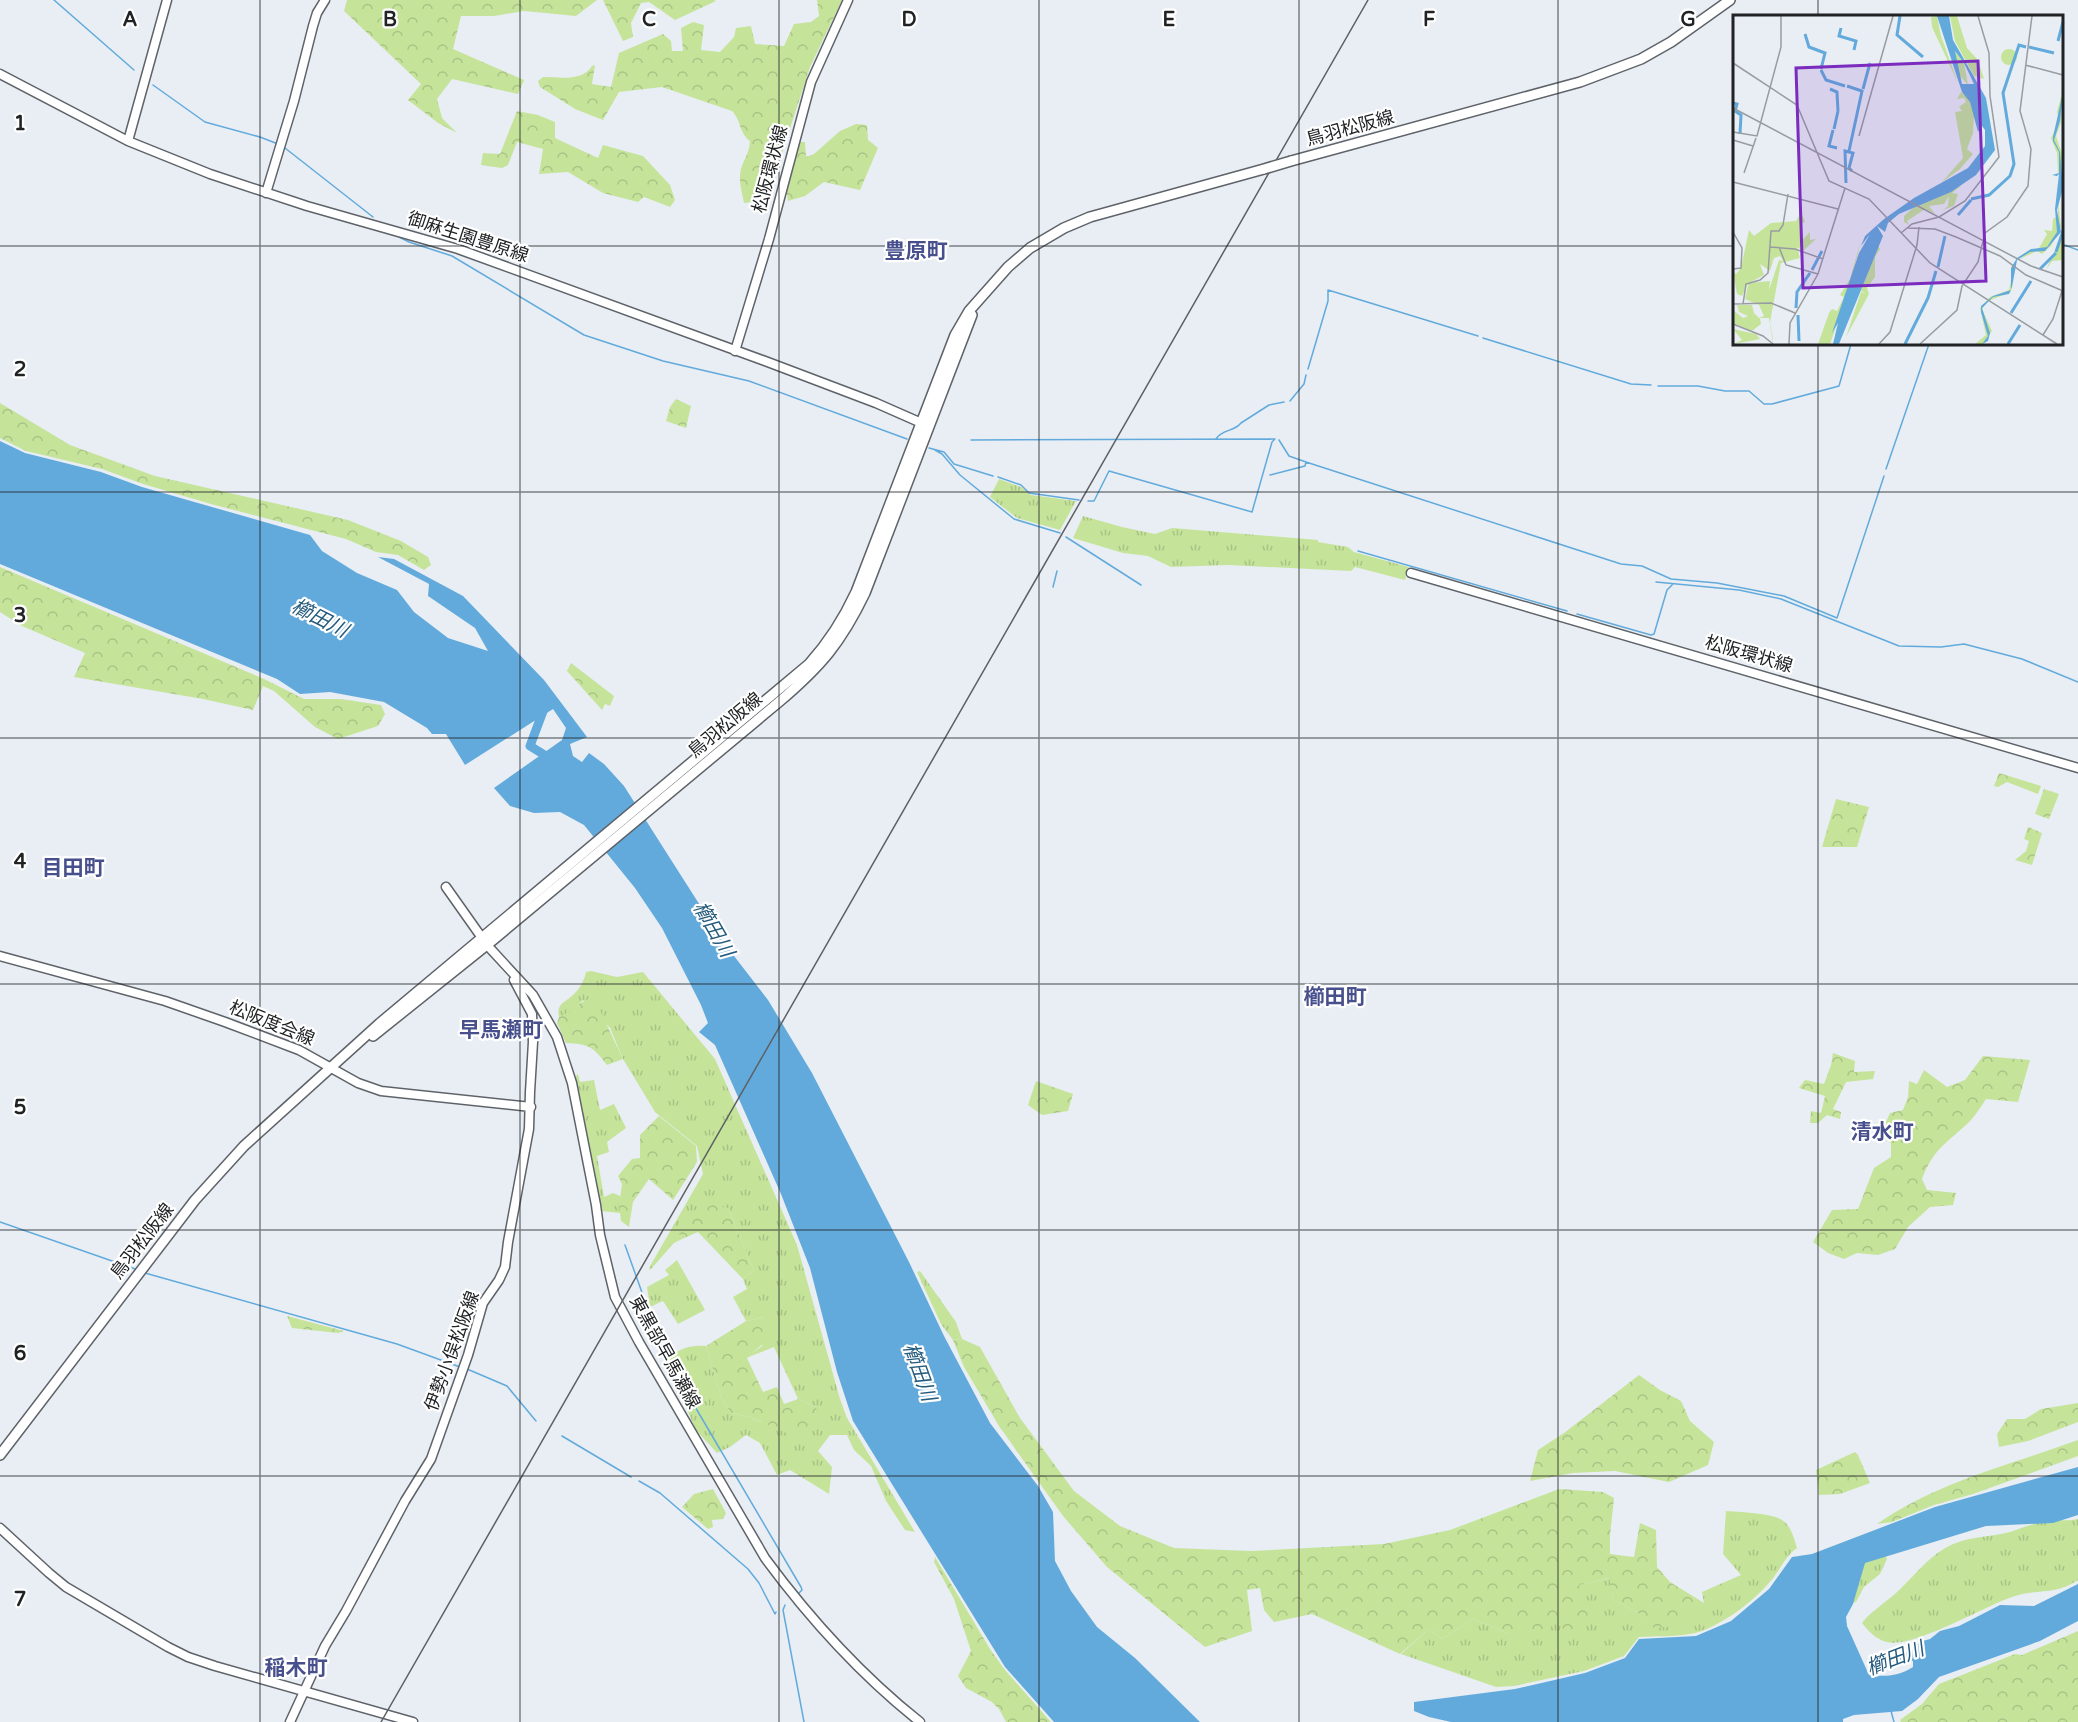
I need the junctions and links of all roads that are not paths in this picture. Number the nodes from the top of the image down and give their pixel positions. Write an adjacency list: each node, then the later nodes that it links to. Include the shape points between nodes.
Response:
1 (167, 0): 6 (main road)
2 (325, 0): 7 (main road, via 313,26)
3 (848, 0): 8 (main road, 松阪環状線, via 811,82)
4 (1730, 0): 9 (main road, 鳥羽松阪線, bridge, via 1671,42 1580,82 1075,222 1024,253 985,292)
5 (0, 74): 6 (main road, 御麻生園豊原線)
6 (128, 141): 7 (main road, 御麻生園豊原線)
7 (266, 193): 8 (main road, 御麻生園豊原線, via 458,249)
8 (735, 351): 9 (main road, 御麻生園豊原線)
9 (925, 425): 13 (main road, 鳥羽松阪線, via 865,594 834,648 808,677)
10 (1411, 573): 11 (main road, 松阪環状線)
11 (2078, 768)
12 (446, 887): 13 (main road, 東黒部早馬瀬線)
13 (488, 939): 15 (main road, 東黒部早馬瀬線); 16 (main road, 鳥羽松阪線, via 390,1023)
14 (0, 956): 16 (main road, 松阪度会線, via 196,1011 287,1045)
15 (506, 967): 17 (main road, 伊勢小俣松阪線, via 533,1017); 23 (main road, 東黒部早馬瀬線, via 538,1001 562,1050 619,1306 771,1566 836,1645)
16 (331, 1067): 17 (main road, 松阪度会線, via 374,1089); 18 (main road, 鳥羽松阪線, via 233,1157 195,1200)
17 (531, 1107): 20 (main road, 伊勢小俣松阪線, via 506,1267 480,1310 468,1355 426,1469 396,1517)
18 (0, 1455)
19 (0, 1528): 20 (main road, via 66,1587 168,1647 214,1666)
20 (304, 1690): 21 (main road, 伊勢小俣松阪線); 22 (main road)
21 (290, 1722)
22 (413, 1722)
23 (920, 1722)

